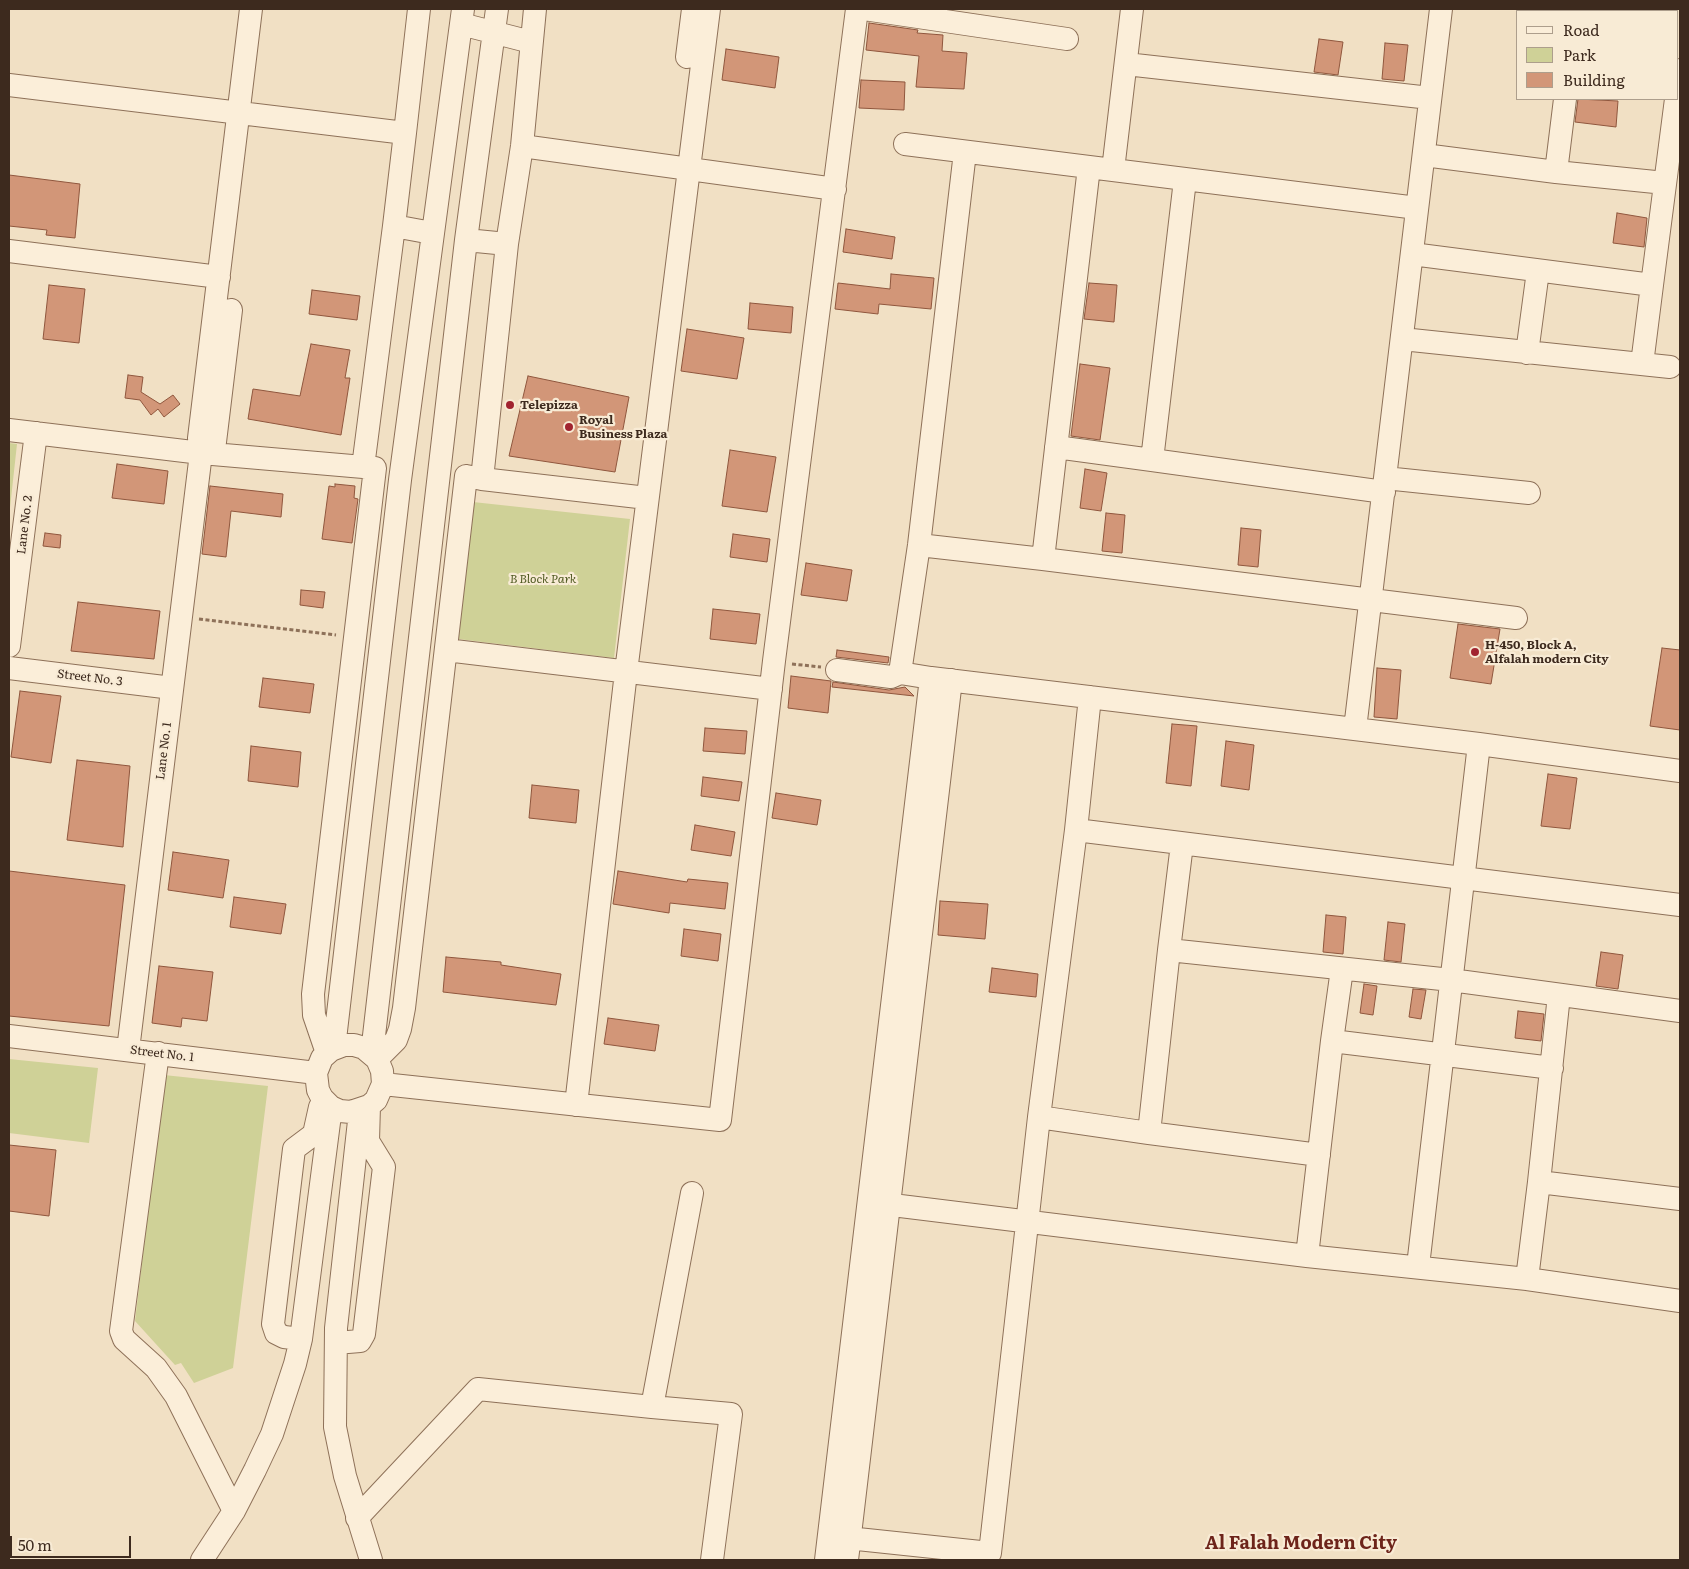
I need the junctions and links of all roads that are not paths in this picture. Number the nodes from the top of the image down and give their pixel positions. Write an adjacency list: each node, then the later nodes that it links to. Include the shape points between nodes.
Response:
1 (251, 9): 21 (street)
2 (267, 9): 21 (street)
3 (419, 9): 22 (street)
4 (497, 9): 13 (street)
5 (535, 9): 15 (street)
6 (693, 9): 28 (street)
7 (709, 9): 28 (street)
8 (857, 9): 33 (street)
9 (864, 9): 14 (street)
10 (1132, 9): 16 (street)
11 (1441, 9): 18 (street)
12 (462, 17): 13 (street); 36 (street)
13 (494, 32): 15 (street); 37 (street)
14 (1067, 39)
15 (531, 42): 24 (street)
16 (1126, 64): 18 (street); 29 (street)
17 (9, 85): 21 (street)
18 (1430, 98): 26 (street)
19 (1565, 100): 30 (street)
20 (1676, 100): 32 (street)
21 (246, 115): 22 (street); 42 (street, Lane No. 1); 51 (street, via 215,442)
22 (405, 132): 35 (street)
23 (905, 144): 25 (street)
24 (522, 146): 28 (street); 38 (street)
25 (965, 152): 27 (street); 58 (street)
26 (1424, 155): 30 (street); 34 (street)
27 (1089, 167): 29 (street); 50 (street)
28 (681, 168): 33 (street); 57 (street)
29 (1113, 170): 31 (street)
30 (1556, 172): 32 (street)
31 (1184, 180): 34 (street); 52 (street)
32 (1665, 182): 43 (street)
33 (835, 189): 72 (street)
34 (1417, 208): 40 (street)
35 (394, 226): 36 (street); 53 (street)
36 (432, 233): 59 (street)
37 (466, 240): 38 (street); 60 (street)
38 (507, 244): 54 (street)
39 (9, 250): 42 (street)
40 (1412, 254): 41 (street); 44 (street)
41 (1538, 272): 43 (street); 45 (street)
42 (219, 277): 51 (street, Lane No. 1, via 200,438)
43 (1652, 285): 46 (street)
44 (1402, 339): 45 (street); 55 (street)
45 (1527, 353): 46 (street)
46 (1642, 364): 47 (street)
47 (1670, 367)
48 (9, 430): 49 (street)
49 (36, 433): 51 (street); 64 (street, Lane No. 2)
50 (1056, 448): 52 (street); 61 (street)
51 (201, 454): 53 (street); 71 (street, Lane No. 1)
52 (1152, 460): 55 (street)
53 (369, 468): 89 (street, via 355,637 313,994 314,1015)
54 (482, 478): 57 (street); 65 (street, via 466,476)
55 (1384, 485): 56 (street); 62 (street)
56 (1529, 493)
57 (640, 497): 68 (street)
58 (919, 545): 61 (street); 69 (street)
59 (392, 550): 60 (street); 89 (street)
60 (429, 557): 91 (street)
61 (1043, 559): 62 (street)
62 (1372, 599): 63 (street); 74 (street)
63 (1516, 618)
64 (9, 646)
65 (446, 650): 68 (street); 91 (street, via 400,1029 396,1040)
66 (9, 668): 71 (street, Street No. 3)
67 (837, 670): 69 (street, via 891,677)
68 (626, 672): 72 (street); 97 (street)
69 (900, 672): 70 (street)
70 (941, 679): 73 (street); 105 (street)
71 (172, 688): 88 (street, Lane No. 1)
72 (771, 688): 97 (street, via 720,1120)
73 (1090, 697): 74 (street); 77 (street)
74 (1355, 729): 75 (street)
75 (1479, 744): 76 (street); 79 (street)
76 (1680, 771)
77 (1076, 830): 78 (street); 99 (street)
78 (1182, 844): 79 (street); 81 (street)
79 (1463, 876): 80 (street); 83 (street)
80 (1680, 905)
81 (1169, 950): 82 (street); 100 (street)
82 (1342, 969): 83 (street); 87 (street)
83 (1451, 980): 84 (street); 92 (street)
84 (1560, 995): 85 (street); 93 (street)
85 (1680, 1011)
86 (9, 1036): 88 (street, Street No. 1)
87 (1332, 1041): 92 (street); 101 (street)
88 (128, 1050): 90 (street, Street No. 1)
89 (331, 1050): 91 (street, via 354,1045); 94 (street, via 318,1065)
90 (158, 1053): 94 (street, Street No. 1); 114 (street, via 121,1331 124,1339 156,1368 176,1396)
91 (375, 1056): 95 (street, via 382,1071)
92 (1442, 1056): 93 (street); 108 (street)
93 (1552, 1068): 102 (street)
94 (316, 1073): 96 (street, via 318,1090)
95 (383, 1084): 97 (street); 98 (street, via 376,1100)
96 (327, 1103): 98 (street, via 340,1111); 111 (street); 111 (street, via 314,1134 294,1149 273,1324 276,1333 284,1337)
97 (576, 1105)
98 (365, 1108): 112 (street); 112 (street, via 368,1141 384,1167 364,1334 360,1341)
99 (1039, 1118): 100 (street); 106 (street)
100 (1149, 1133): 101 (street)
101 (1319, 1156): 107 (street)
102 (1539, 1182): 104 (street); 109 (street)
103 (692, 1193): 113 (street)
104 (1680, 1199)
105 (878, 1203): 106 (street); 116 (street)
106 (1028, 1221): 107 (street); 116 (street, via 990,1553)
107 (1307, 1256): 108 (street)
108 (1418, 1266): 109 (street)
109 (1527, 1279): 110 (street)
110 (1680, 1301)
111 (301, 1338): 114 (street, via 272,1434)
112 (336, 1343): 115 (street, via 335,1427 339,1456)
113 (652, 1407): 115 (street, via 478,1389); 119 (street, via 731,1414)
114 (234, 1511): 117 (street)
115 (357, 1518): 118 (street)
116 (839, 1537): 120 (street); 121 (street)
117 (202, 1560)
118 (371, 1560)
119 (712, 1560)
120 (826, 1560)
121 (847, 1560)

